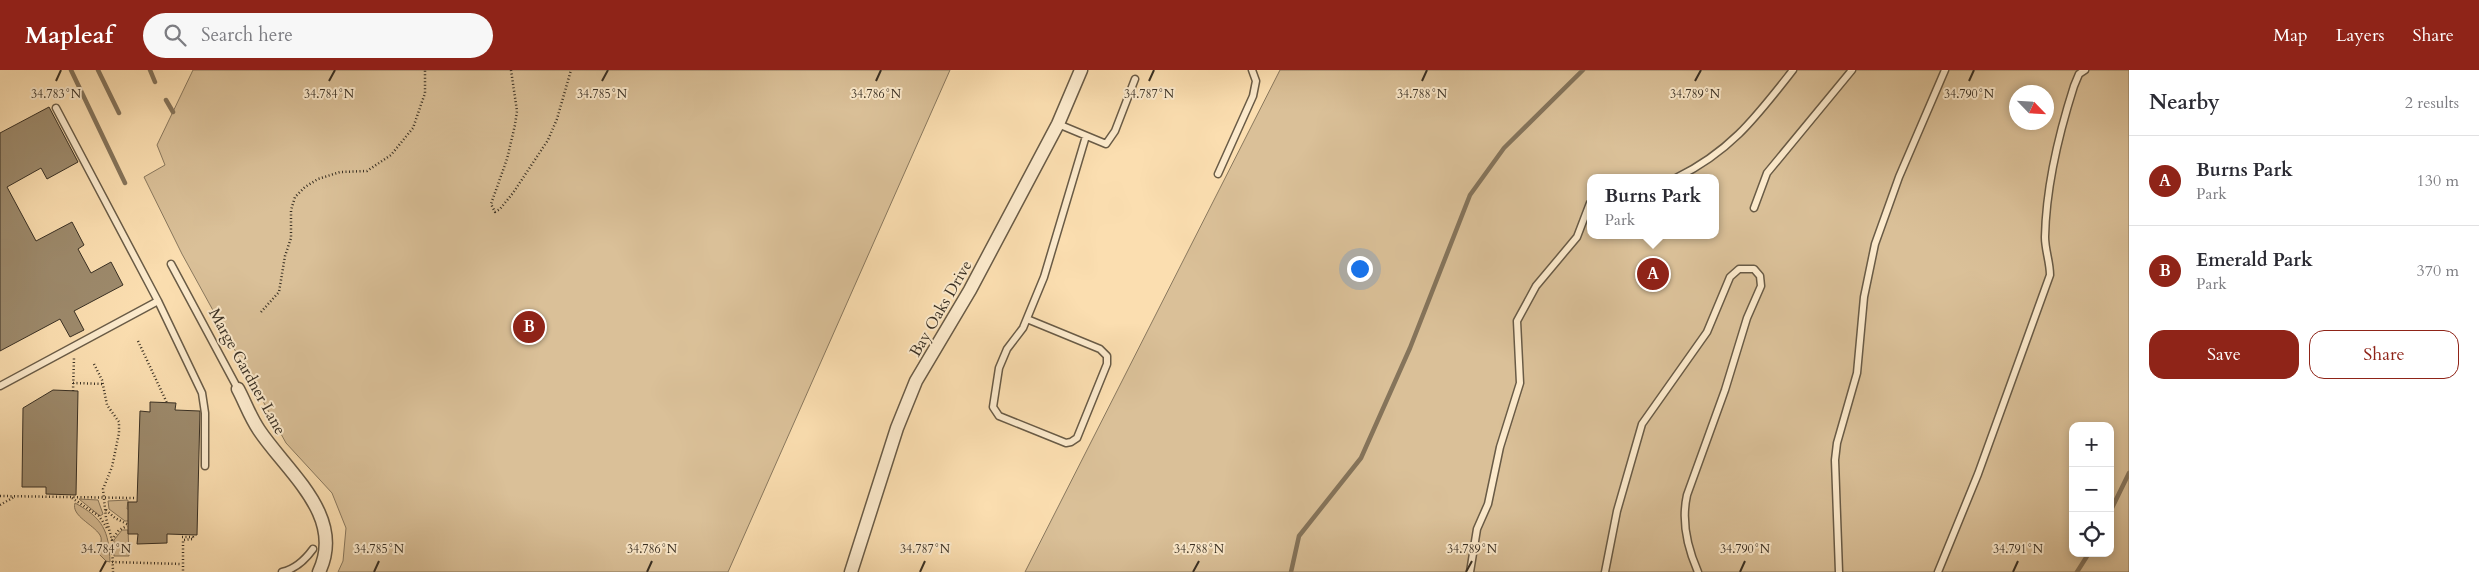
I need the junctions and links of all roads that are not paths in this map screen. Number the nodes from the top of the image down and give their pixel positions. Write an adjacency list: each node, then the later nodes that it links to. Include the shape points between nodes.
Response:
1 (1081, 70): 9 (street, Bay Oaks Drive)
2 (1252, 70): 11 (lane, via 1256,81 1253,96)
3 (1793, 70): 12 (lane, via 1731,144)
4 (1852, 70): 13 (lane, via 1767,173)
5 (1945, 70): 28 (lane, via 1887,210 1875,244 1864,296 1857,373 1835,460)
6 (2084, 70): 29 (lane, via 2079,74 2069,100 2053,173 2045,241 2050,275 1978,474)
7 (1135, 79): 10 (lane, via 1115,132 1106,144)
8 (56, 108): 16 (lane)
9 (1058, 124): 10 (lane); 24 (street, Bay Oaks Drive, via 970,290 916,381 897,428)
10 (1086, 136): 17 (lane, via 1044,277)
11 (1218, 174)
12 (1684, 174)
13 (1754, 208)
14 (1587, 211): 25 (lane, via 1577,237 1536,286 1517,321 1520,383 1500,447 1488,504 1477,529)
15 (171, 264): 19 (lane, Marge Gardner Lane)
16 (158, 301): 18 (lane); 20 (lane, via 202,393)
17 (1027, 319): 17 (lane, via 999,368 993,407 999,416 1066,443 1071,442 1077,438 1107,364 1107,356 1100,349)
18 (0, 386)
19 (238, 389): 23 (street, Marge Gardner Lane, via 258,429 312,499 323,520 326,554)
20 (205, 466)
21 (313, 549): 22 (lane, via 306,559)
22 (282, 572)
23 (318, 572)
24 (851, 572)
25 (1470, 572)
26 (1605, 572): 27 (lane, via 1642,424 1707,332 1730,277 1739,270 1754,269 1760,276 1761,286 1747,318 1683,513 1686,537)
27 (1698, 572)
28 (1839, 572)
29 (1938, 572)

